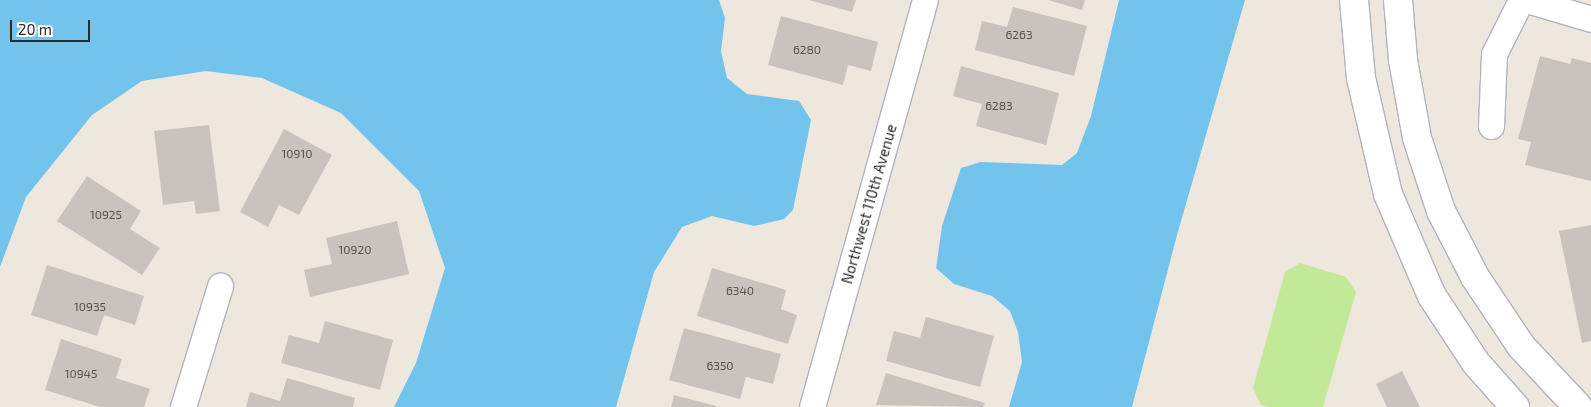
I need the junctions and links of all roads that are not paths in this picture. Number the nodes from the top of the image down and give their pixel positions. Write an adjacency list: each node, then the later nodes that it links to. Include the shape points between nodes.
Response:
1 (925, 0): 10 (street, Northwest 110th Avenue)
2 (1354, 0): 11 (street, via 1361,78 1388,194 1432,296 1476,363)
3 (1398, 0): 12 (street, via 1403,60 1418,138 1441,211 1475,276 1521,346)
4 (1521, 0): 7 (street, via 1494,54)
5 (1527, 0): 6 (street)
6 (1591, 19)
7 (1491, 126)
8 (220, 286): 9 (street)
9 (183, 407)
10 (812, 407)
11 (1516, 407)
12 (1578, 407)

